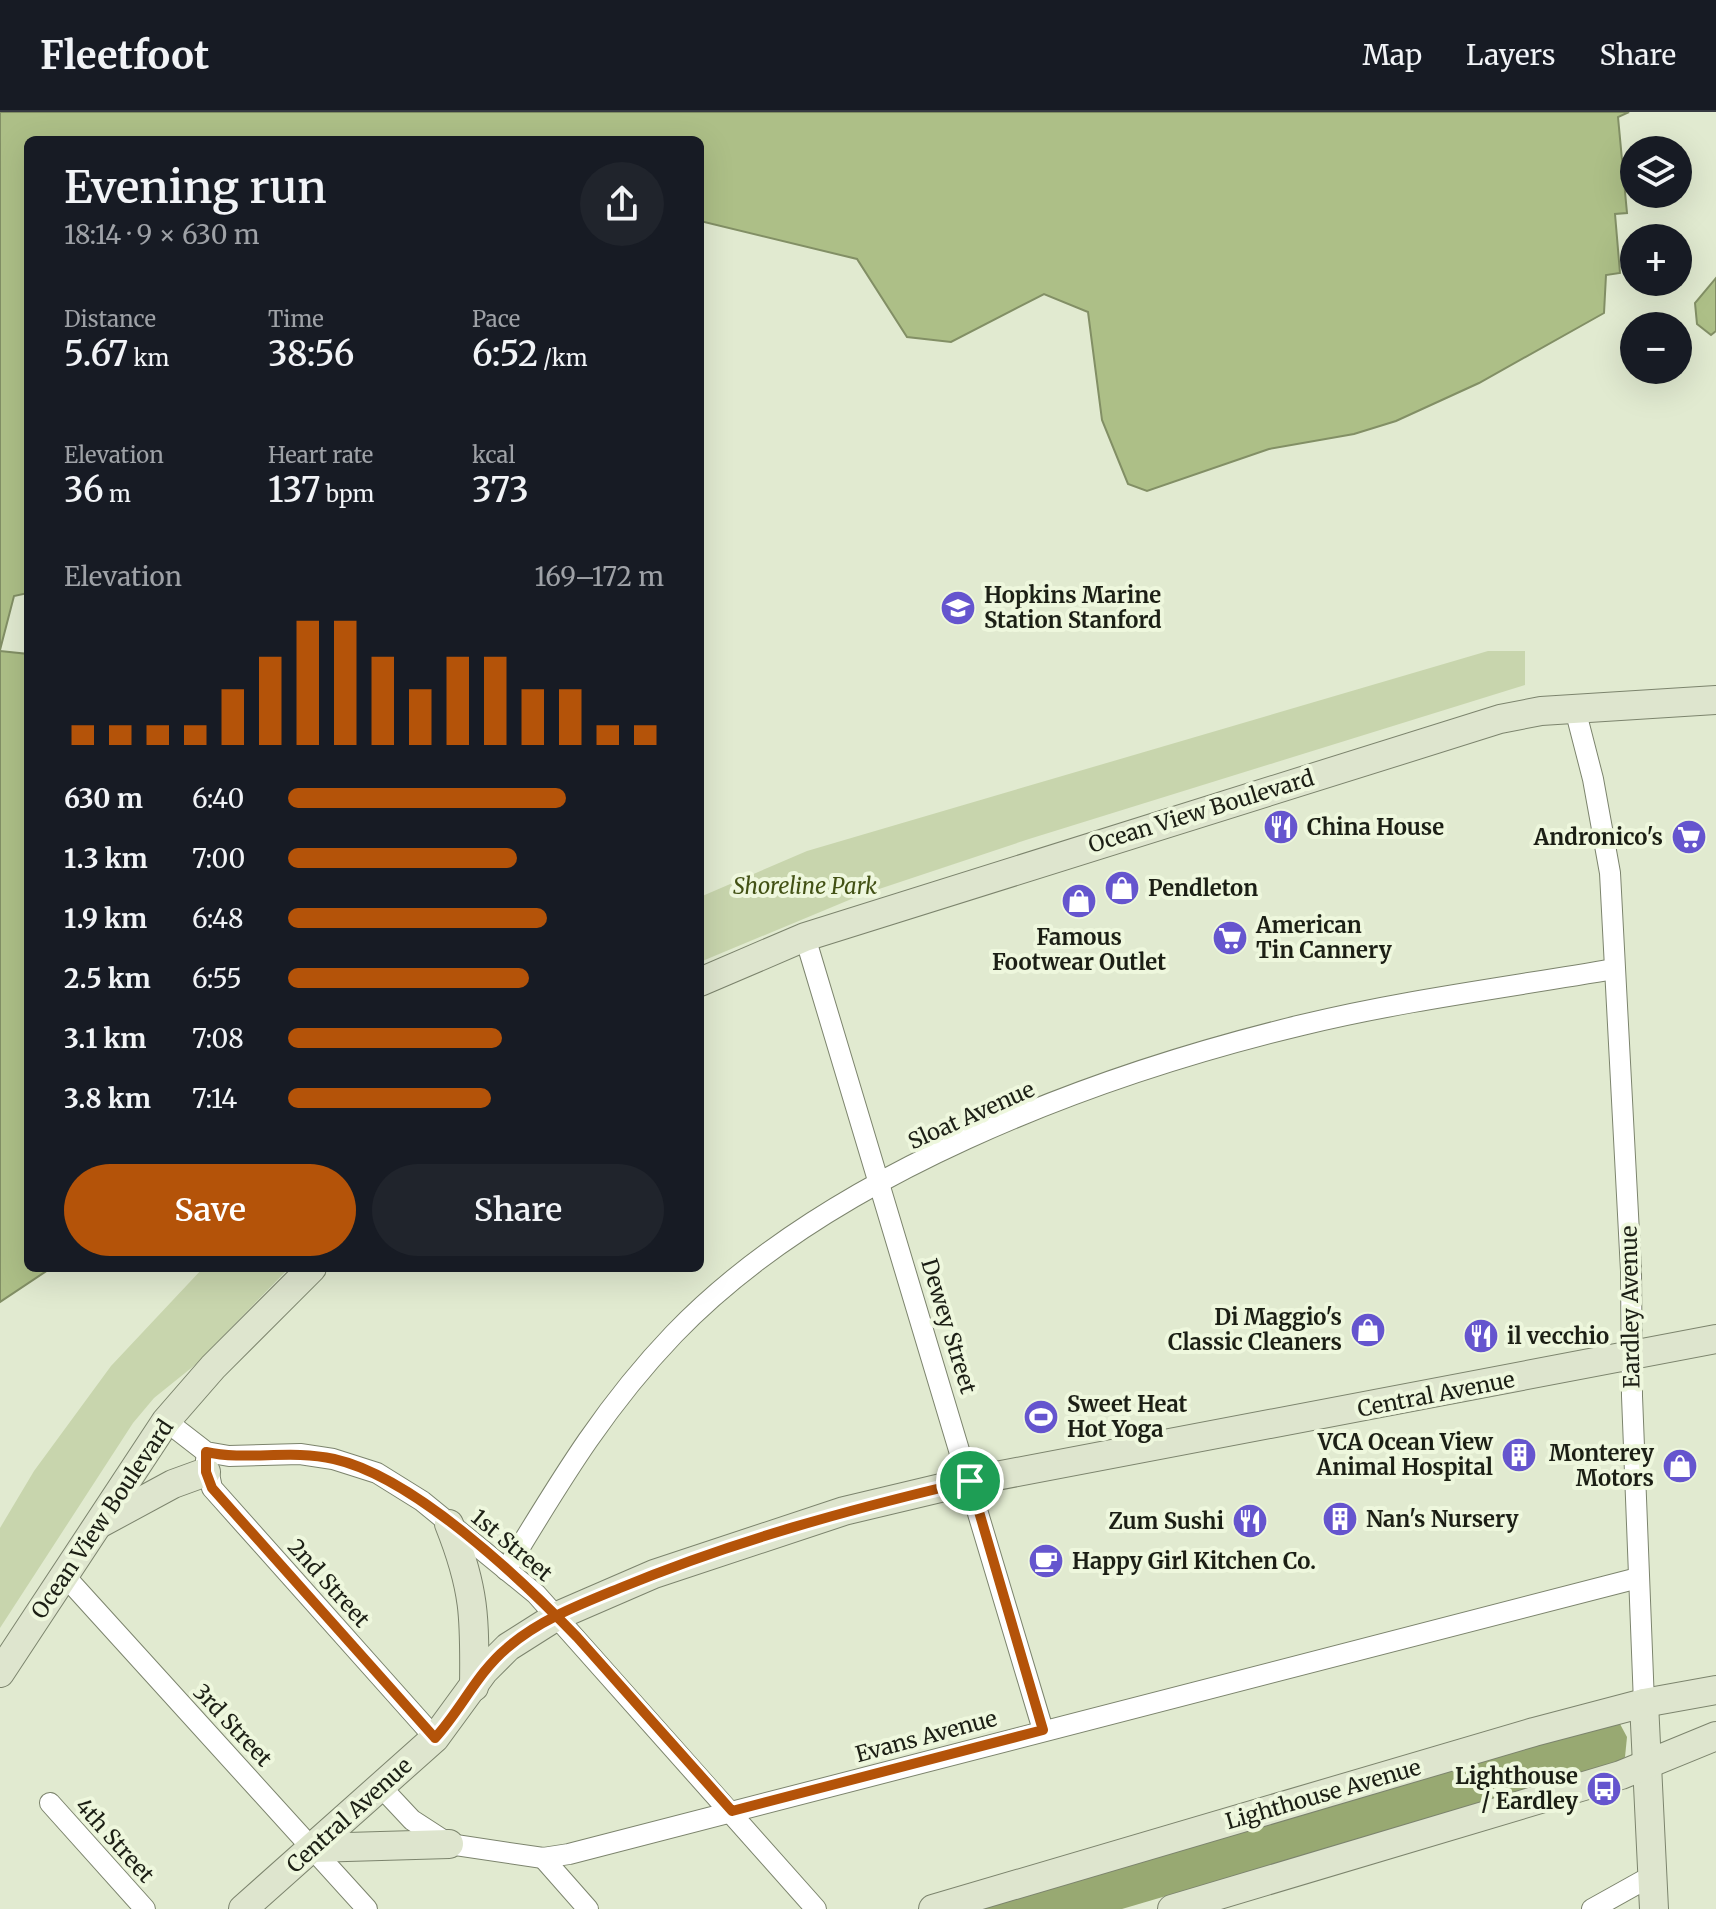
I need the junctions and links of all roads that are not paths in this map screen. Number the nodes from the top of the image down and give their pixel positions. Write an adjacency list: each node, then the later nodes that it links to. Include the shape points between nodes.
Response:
1 (1716, 700): 2 (main road, Ocean View Boulevard)
2 (1575, 709): 3 (main road, Ocean View Boulevard, via 1500,719); 4 (street, Eardley Avenue, via 1610,873)
3 (805, 937): 5 (main road, Ocean View Boulevard); 6 (street, Dewey Street)
4 (1614, 969): 6 (street, Sloat Avenue, via 1305,1024 1214,1047 1018,1119); 9 (street, Eardley Avenue)
5 (704, 980)
6 (881, 1182): 12 (street, Dewey Street); 15 (street, Sloat Avenue, via 785,1241 675,1333 602,1416)
7 (308, 1272): 10 (main road, Ocean View Boulevard)
8 (1716, 1339): 9 (main road, Central Avenue)
9 (1631, 1356): 12 (main road, Central Avenue); 17 (street, Eardley Avenue)
10 (166, 1421): 11 (street); 14 (main road, Ocean View Boulevard)
11 (206, 1462): 13 (street, 1st Street, via 229,1456 300,1454 355,1465 400,1486); 14 (main road); 25 (street, 2nd Street, via 212,1488)
12 (970, 1481): 18 (main road, Central Avenue, via 844,1511 750,1541 654,1574); 23 (street, Dewey Street)
13 (449, 1524): 15 (street, 1st Street); 20 (main road, via 476,1615)
14 (92, 1529): 16 (main road, Ocean View Boulevard)
15 (506, 1570): 18 (street, 1st Street)
16 (63, 1574): 19 (main road, Ocean View Boulevard); 31 (street, 3rd Street)
17 (1638, 1578): 22 (street, Eardley Avenue); 23 (street, Evans Avenue)
18 (557, 1616): 20 (main road, Central Avenue, via 508,1647); 29 (street, 1st Street)
19 (0, 1673)
20 (474, 1687): 25 (main road, Central Avenue)
21 (1716, 1690): 22 (main road, Lighthouse Avenue)
22 (1644, 1703): 26 (main road, Eardley Avenue); 39 (main road, Lighthouse Avenue)
23 (1043, 1730): 29 (street, Evans Avenue)
24 (1716, 1736): 26 (main road)
25 (435, 1738): 27 (main road, Central Avenue)
26 (1648, 1764): 33 (main road, Eardley Avenue); 40 (main road)
27 (382, 1788): 30 (street, Evans Avenue, via 412,1820); 31 (main road, Central Avenue)
28 (50, 1803): 34 (street, 4th Street)
29 (732, 1811): 32 (street, Evans Avenue); 38 (street, 1st Street)
30 (449, 1844): 31 (main road); 32 (street, Evans Avenue)
31 (313, 1848): 35 (main road, Central Avenue); 36 (street, 3rd Street)
32 (543, 1858): 37 (street)
33 (1653, 1875): 41 (street); 42 (main road, Eardley Avenue)
34 (145, 1909)
35 (243, 1909)
36 (367, 1909)
37 (588, 1909)
38 (816, 1909)
39 (933, 1909)
40 (1172, 1909)
41 (1592, 1909)
42 (1654, 1909)

